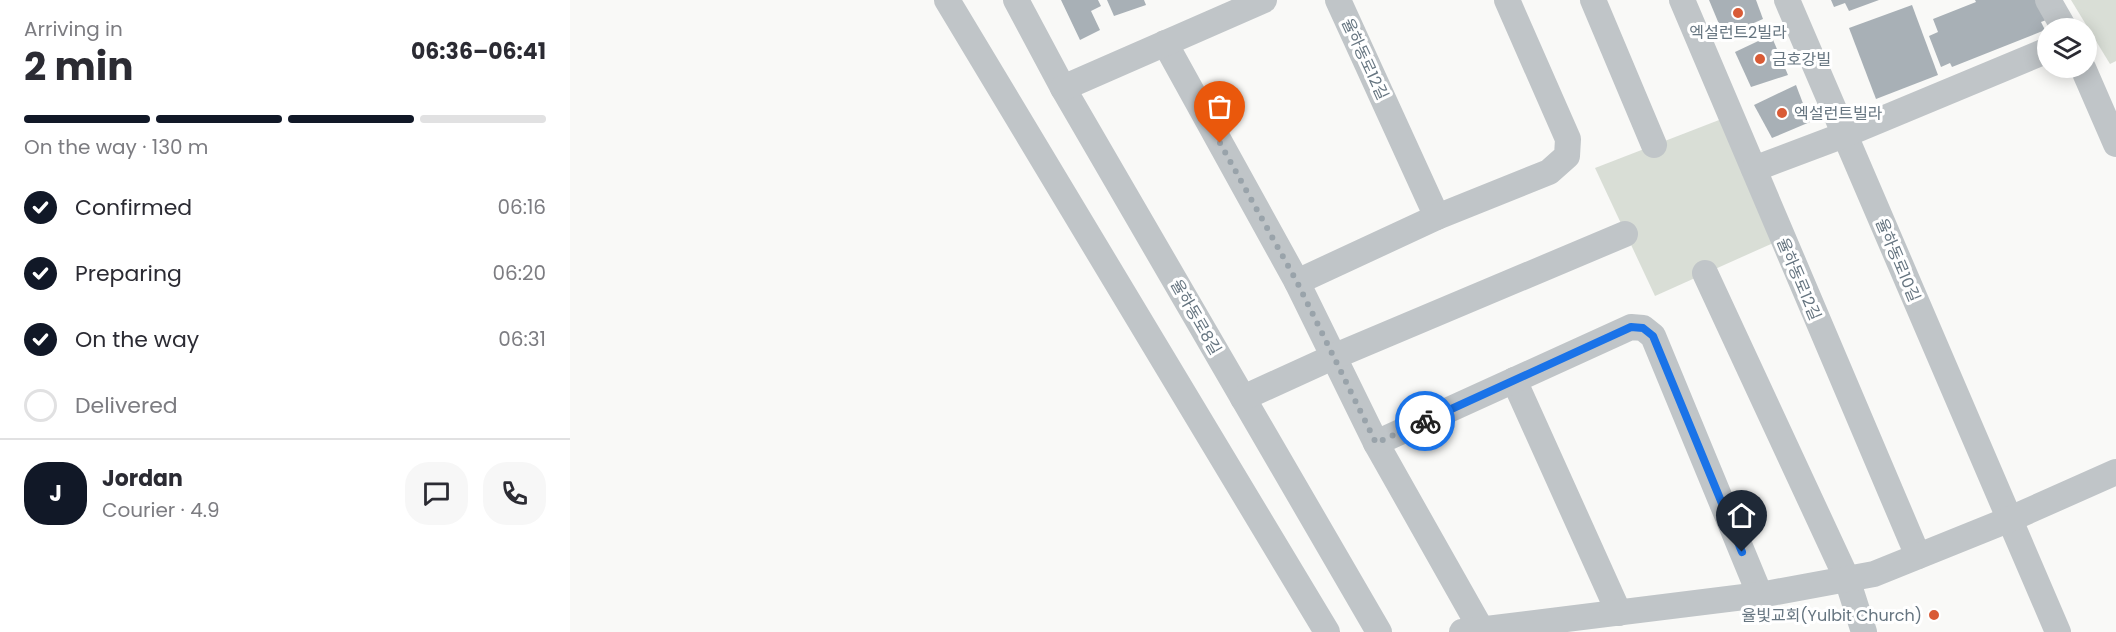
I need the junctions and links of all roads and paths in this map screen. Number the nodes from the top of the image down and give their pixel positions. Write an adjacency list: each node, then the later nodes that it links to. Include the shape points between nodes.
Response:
1 (947, 0): 34 (street)
2 (1016, 0): 14 (street, 율하동로8길)
3 (1264, 0): 11 (street)
4 (1338, 0): 19 (street, 율하동로12길)
5 (1507, 0): 19 (street, via 1568,139 1567,156 1549,171)
6 (1593, 0): 17 (street)
7 (1682, 0): 18 (street, 율하동로12길)
8 (1787, 0): 15 (street, 율하동로10길)
9 (2048, 0): 10 (street)
10 (2058, 18)
11 (1165, 43): 14 (street); 22 (street)
12 (2037, 55): 15 (street)
13 (2087, 78): 16 (street)
14 (1063, 88): 25 (street, 율하동로8길)
15 (1844, 135): 18 (street); 28 (street, 율하동로10길)
16 (2116, 144)
17 (1654, 145)
18 (1754, 169): 29 (street, 율하동로12길)
19 (1437, 217): 22 (street)
20 (1625, 234): 23 (street)
21 (1705, 273): 30 (street)
22 (1297, 282): 23 (street)
23 (1333, 357): 25 (street); 26 (street)
24 (1514, 380): 26 (street); 31 (street, via 1631,327 1643,328 1653,336); 32 (street)
25 (1244, 398): 35 (street, 율하동로8길)
26 (1376, 443): 33 (street)
27 (2116, 472): 28 (street)
28 (2008, 520): 29 (street); 37 (street, 율하동로10길)
29 (1918, 556): 30 (street, via 1874,574)
30 (1846, 579): 31 (street); 36 (street)
31 (1760, 595): 32 (street)
32 (1619, 613): 33 (street)
33 (1472, 630)
34 (1327, 632)
35 (1378, 632)
36 (1864, 632)
37 (2058, 632)

